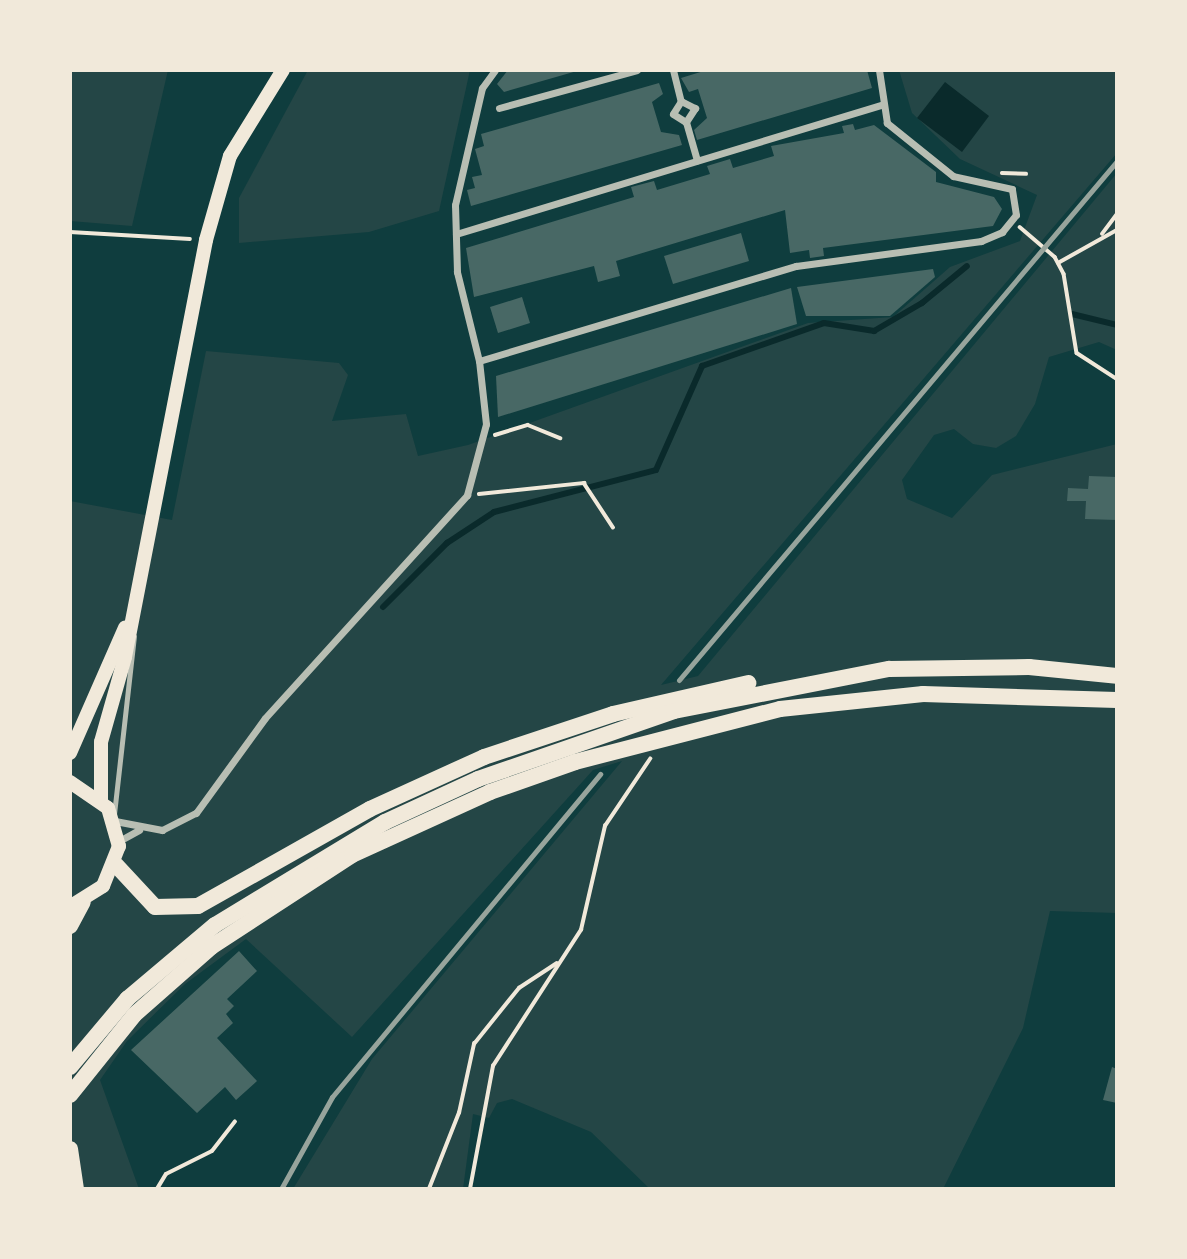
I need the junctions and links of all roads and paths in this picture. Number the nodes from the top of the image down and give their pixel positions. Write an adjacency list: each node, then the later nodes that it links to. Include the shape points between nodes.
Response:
1 (283, 70): 17 (main road, via 230,156)
2 (495, 70): 15 (street, via 482,88 455,205)
3 (637, 70): 8 (street)
4 (673, 70): 6 (street)
5 (879, 70): 7 (street)
6 (681, 101): 9 (street, via 673,114); 9 (street, via 695,108)
7 (884, 104): 10 (street); 12 (street, via 887,124 953,176 1012,190)
8 (499, 108)
9 (686, 122): 10 (street)
10 (697, 160): 15 (street)
11 (1117, 214): 16 (path)
12 (1014, 218): 18 (path); 19 (street, via 981,241 796,266)
13 (1117, 230): 16 (path)
14 (70, 232): 17 (path)
15 (456, 234): 19 (street, via 457,272)
16 (1101, 236): 18 (path)
17 (206, 240): 25 (main road)
18 (1058, 263): 20 (path, via 1077,354)
19 (479, 361): 22 (street, via 485,424)
20 (1117, 379)
21 (560, 438): 22 (path, via 528,425)
22 (481, 443): 23 (street)
23 (467, 495): 24 (path, via 584,483); 34 (street, via 265,718 196,813 174,827)
24 (613, 527)
25 (131, 614): 30 (main road); 32 (main road, via 101,742); 33 (lane, via 136,650)
26 (889, 669): 27 (highway, via 1006,666); 36 (highway, via 818,671 703,691 538,737 370,809 198,906 155,907); 40 (highway, via 674,712 427,802 215,925 104,1025)
27 (1117, 676)
28 (1117, 700): 29 (highway, via 1007,694 850,699 780,709)
29 (647, 743): 39 (path, via 651,762 605,826 581,930); 41 (highway, via 490,792 352,855 211,947 110,1043)
30 (70, 753)
31 (70, 782): 32 (main road)
32 (101, 800): 33 (main road)
33 (114, 819): 34 (street); 35 (main road)
34 (139, 830): 35 (street)
35 (119, 841): 36 (main road)
36 (116, 865): 37 (main road, via 103,887)
37 (77, 904): 38 (highway)
38 (70, 926)
39 (557, 963): 46 (path, via 519,988 474,1044 459,1113); 47 (path, via 493,1066)
40 (70, 1067)
41 (70, 1095)
42 (235, 1122): 45 (path, via 212,1151 166,1174)
43 (70, 1149): 44 (highway)
44 (76, 1189)
45 (157, 1189)
46 (429, 1189)
47 (470, 1189)

